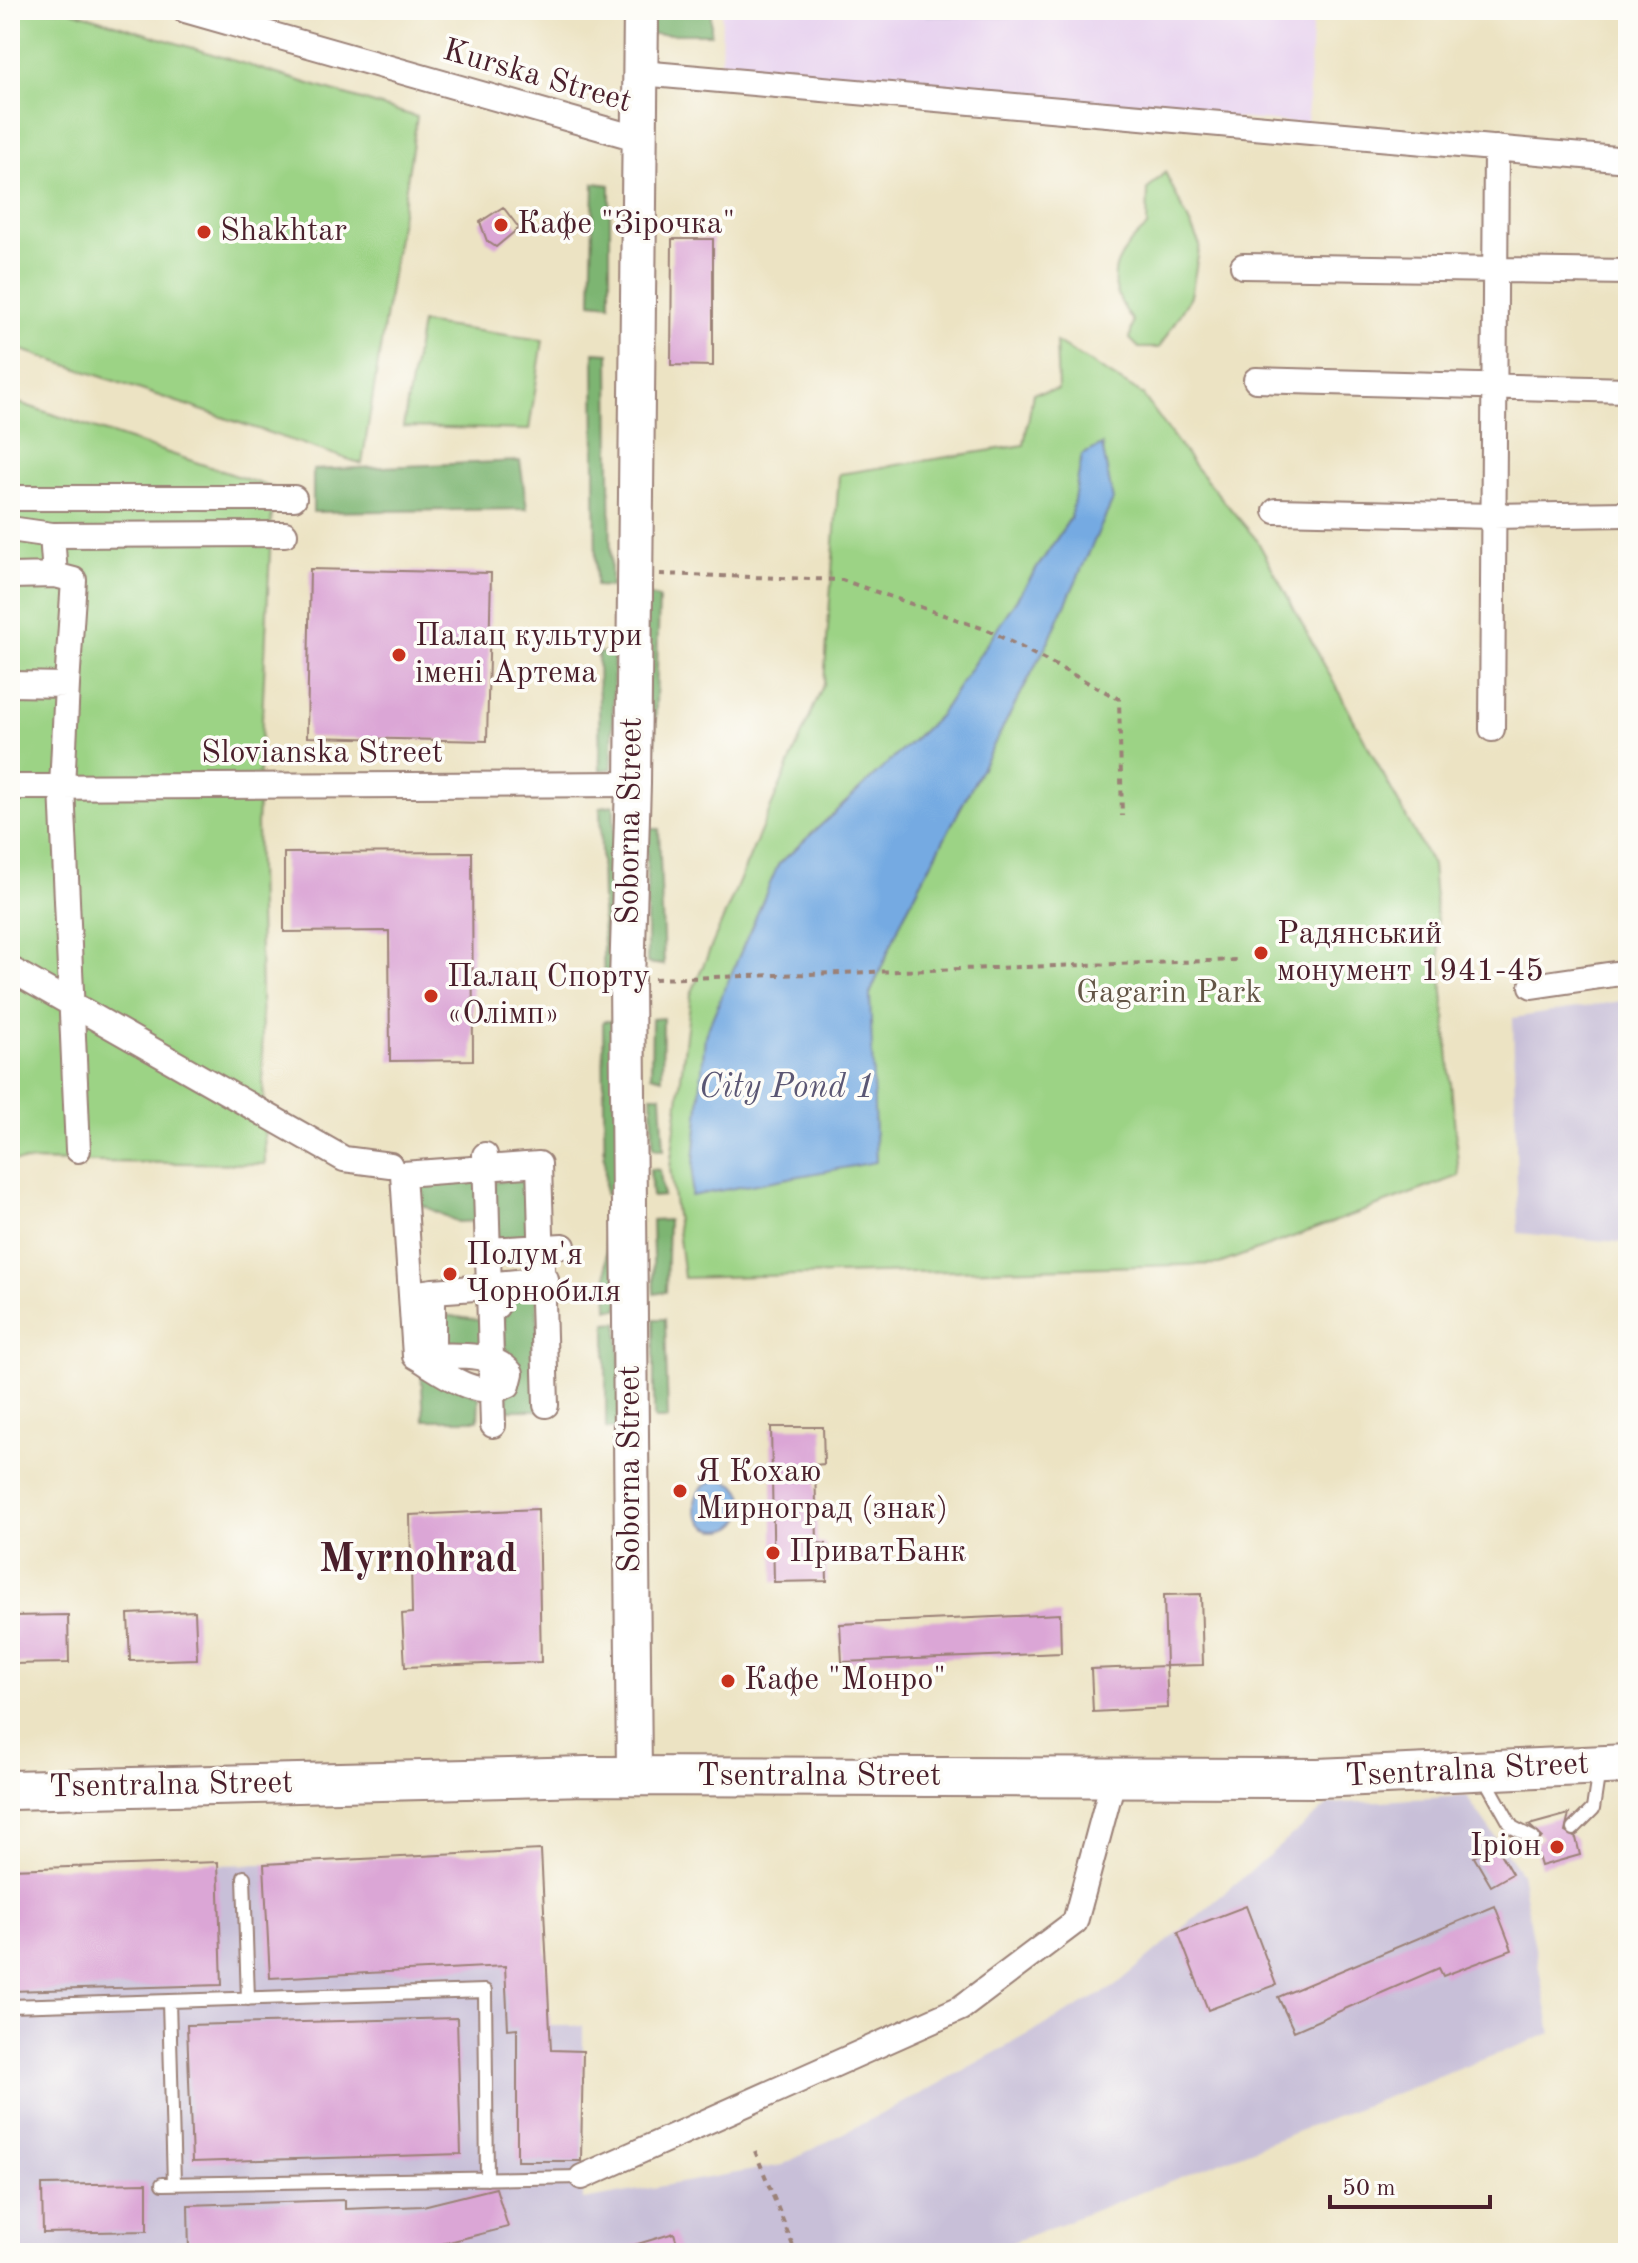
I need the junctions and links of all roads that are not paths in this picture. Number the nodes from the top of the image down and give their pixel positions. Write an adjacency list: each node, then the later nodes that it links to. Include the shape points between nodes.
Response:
1 (185, 10): 4 (street, Kurska Street)
2 (641, 10): 3 (street, Soborna Street)
3 (641, 73): 4 (street, Soborna Street); 5 (street)
4 (640, 139): 30 (street, Soborna Street)
5 (1496, 148): 6 (street); 8 (street)
6 (1628, 160)
7 (1243, 266): 8 (street)
8 (1493, 272): 9 (street); 11 (street)
9 (1628, 272)
10 (1256, 380): 11 (street)
11 (1494, 386): 12 (street); 19 (street)
12 (1628, 390)
13 (10, 498): 14 (street)
14 (106, 498): 15 (street); 23 (street)
15 (176, 498): 16 (street); 24 (street)
16 (294, 498)
17 (1276, 511): 19 (street)
18 (1626, 514): 19 (street)
19 (1493, 516): 29 (street)
20 (10, 529): 22 (street)
21 (285, 534): 24 (street)
22 (52, 535): 23 (street); 25 (street)
23 (107, 535): 24 (street)
24 (177, 535)
25 (55, 575): 26 (street); 28 (street, via 74,580)
26 (10, 576)
27 (10, 684): 28 (street)
28 (67, 685): 32 (street)
29 (1492, 729)
30 (633, 784): 32 (street, Slovianska Street); 51 (street, Soborna Street, via 627,980)
31 (10, 787): 32 (street, Slovianska Street)
32 (62, 787): 36 (street)
33 (10, 969): 36 (street)
34 (1628, 972): 35 (street)
35 (1532, 986)
36 (71, 1004): 37 (street); 39 (street, via 344,1159)
37 (78, 1150)
38 (485, 1155): 41 (street)
39 (390, 1165)
40 (563, 1246): 41 (street)
41 (488, 1250): 43 (street)
42 (546, 1279): 45 (street, via 496,1284 498,1321)
43 (489, 1287): 44 (street); 45 (street)
44 (422, 1292): 46 (street, via 424,1356 467,1387 499,1390 508,1385 511,1373); 47 (street, via 403,1174 539,1164)
45 (490, 1328): 46 (street)
46 (491, 1360): 48 (street)
47 (546, 1405)
48 (493, 1425)
49 (1614, 1765): 50 (main road, Tsentralna Street); 54 (lane, via 1593,1809)
50 (1480, 1771): 52 (main road, Tsentralna Street, via 1318,1778); 55 (lane, via 1512,1827)
51 (634, 1776): 52 (main road, Tsentralna Street); 53 (main road, Tsentralna Street)
52 (1114, 1777): 60 (street, via 1075,1922 961,2008)
53 (10, 1790)
54 (1573, 1829)
55 (1533, 1838)
56 (244, 1877): 57 (lane)
57 (248, 1999): 58 (lane); 61 (lane, via 485,1991)
58 (169, 2001): 59 (lane); 61 (lane, via 168,2184)
59 (10, 2006)
60 (582, 2177): 61 (lane)
61 (487, 2179)

